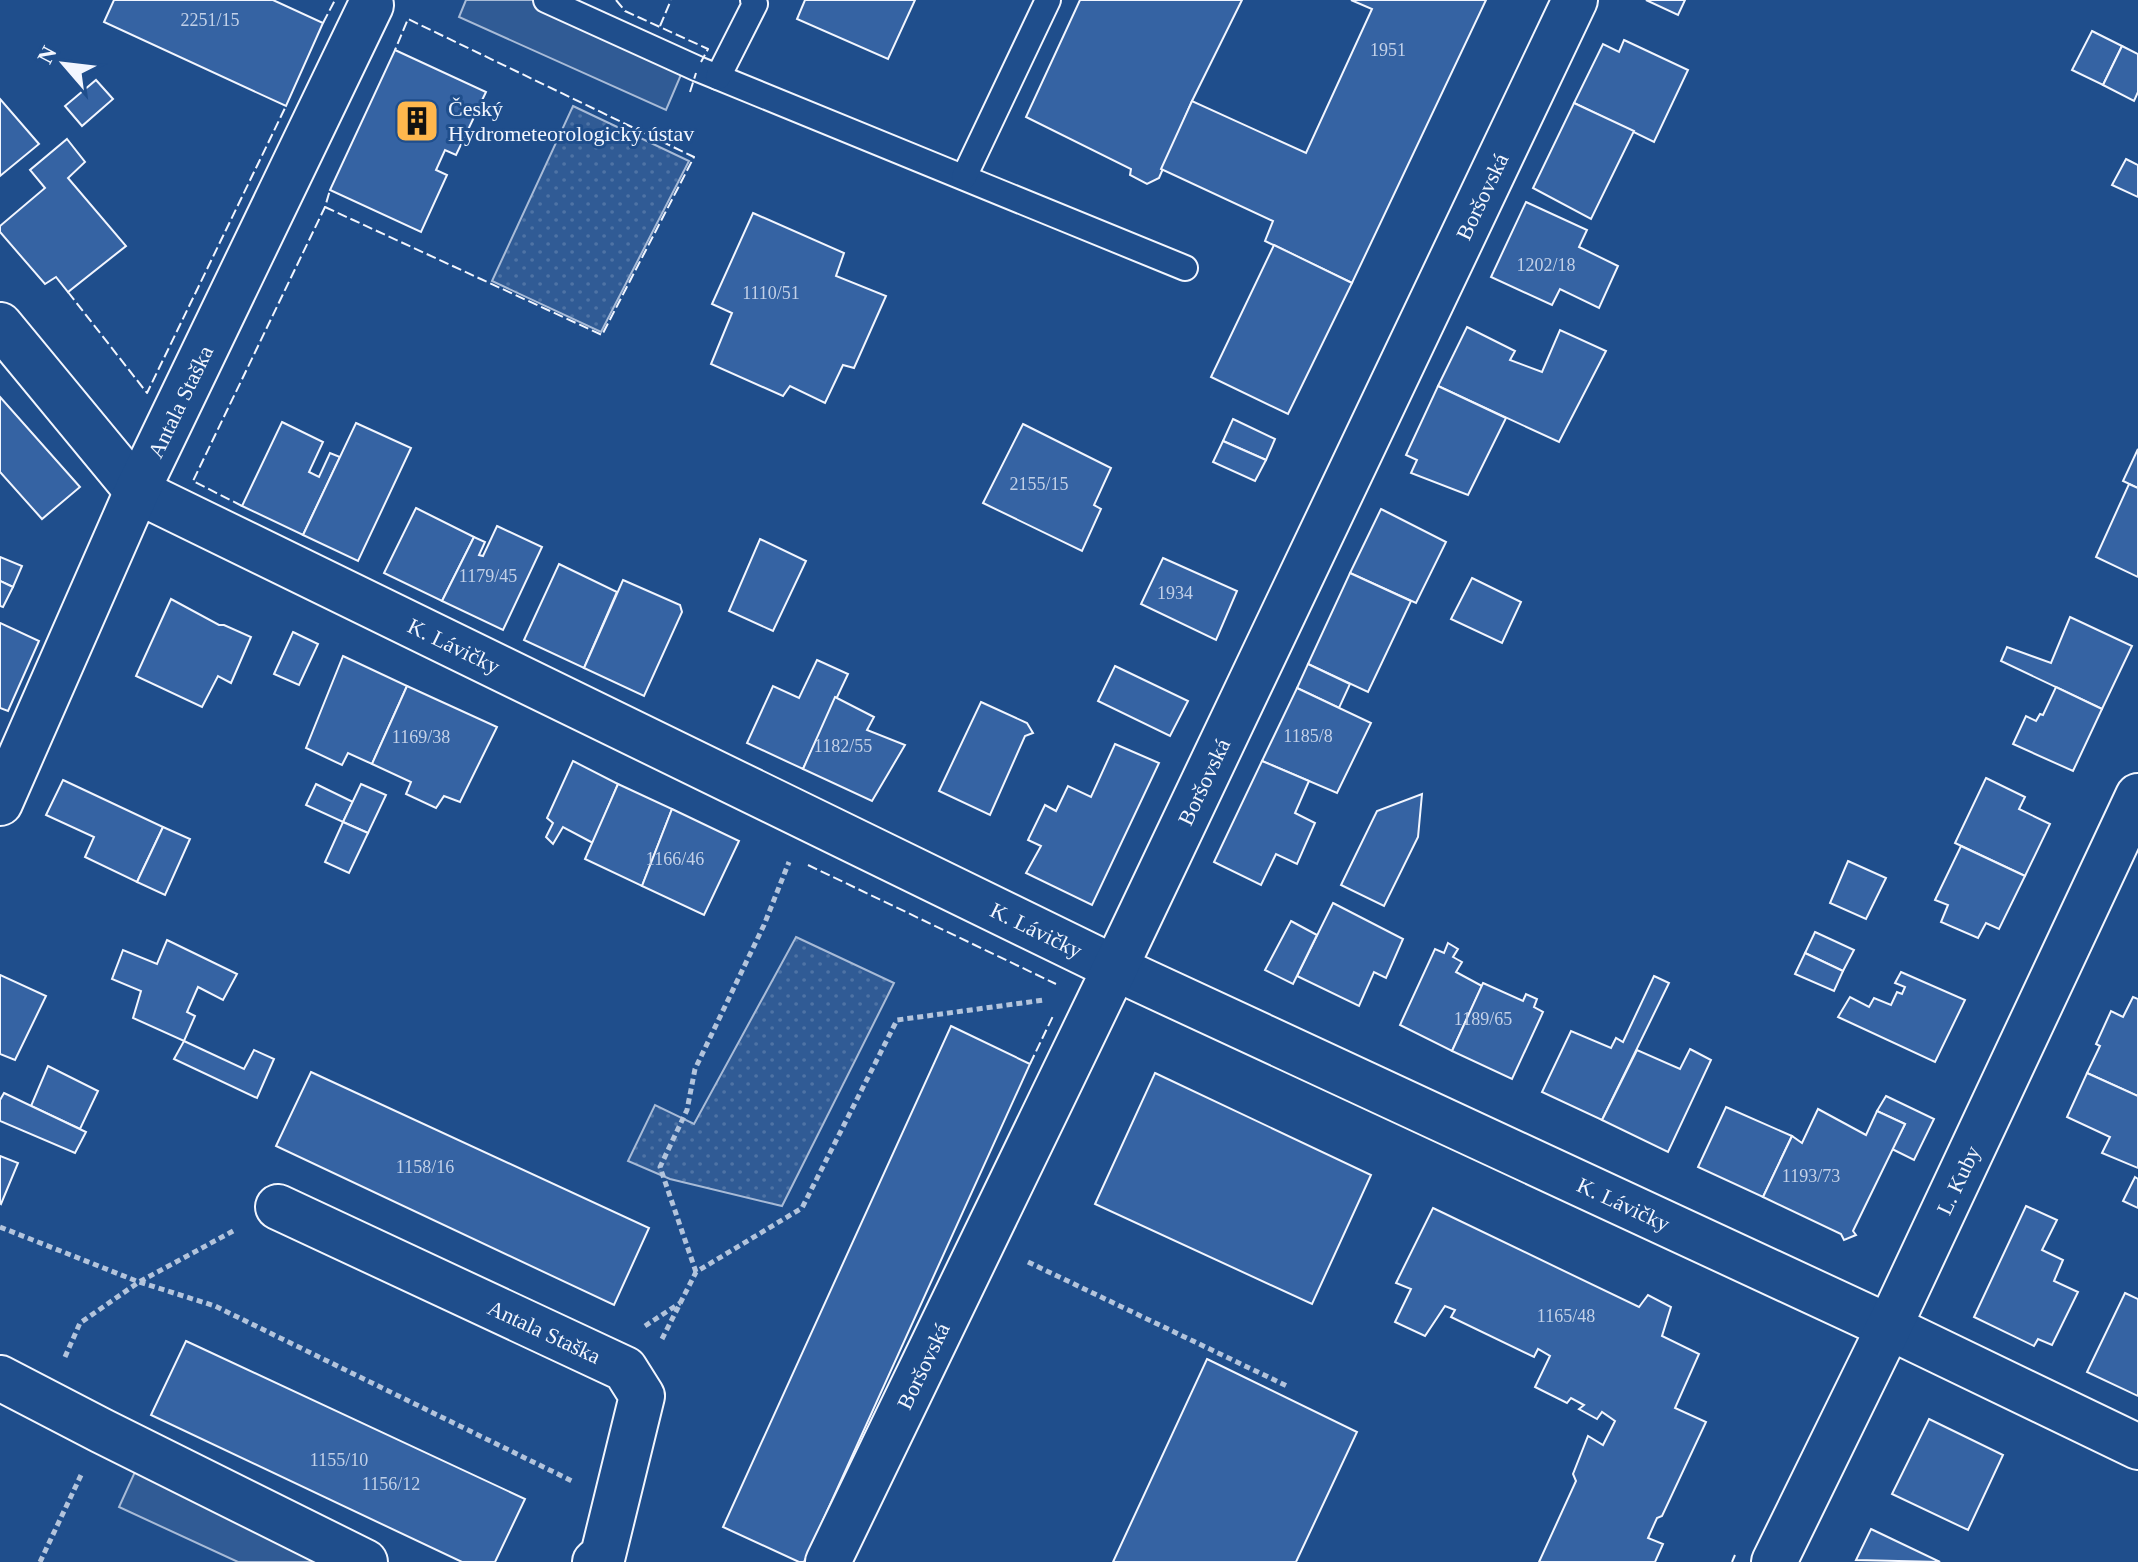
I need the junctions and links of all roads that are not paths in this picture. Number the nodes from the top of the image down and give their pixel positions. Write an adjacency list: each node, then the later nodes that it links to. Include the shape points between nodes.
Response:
1 (546, 0): 6 (lane)
2 (753, 0): 6 (lane)
3 (1048, 0): 7 (lane)
4 (1575, 0): 13 (street, Boršovská)
5 (372, 2): 10 (street, Antala Staška)
6 (718, 77): 7 (lane)
7 (964, 177): 8 (lane)
8 (1185, 268)
9 (0, 325): 10 (street, K. Lávičky)
10 (137, 491): 12 (street, Antala Staška); 13 (street, K. Lávičky, via 806,817)
11 (2138, 796): 15 (street, L. Kuby)
12 (0, 803)
13 (1108, 982): 15 (street, K. Lávičky); 20 (street, Boršovská)
14 (278, 1207): 18 (street, Antala Staška, via 625,1369 642,1396)
15 (1889, 1327): 17 (street, K. Lávičky); 21 (street, L. Kuby)
16 (0, 1378): 19 (street)
17 (2138, 1447)
18 (607, 1560)
19 (365, 1562)
20 (828, 1562)
21 (1774, 1562)

